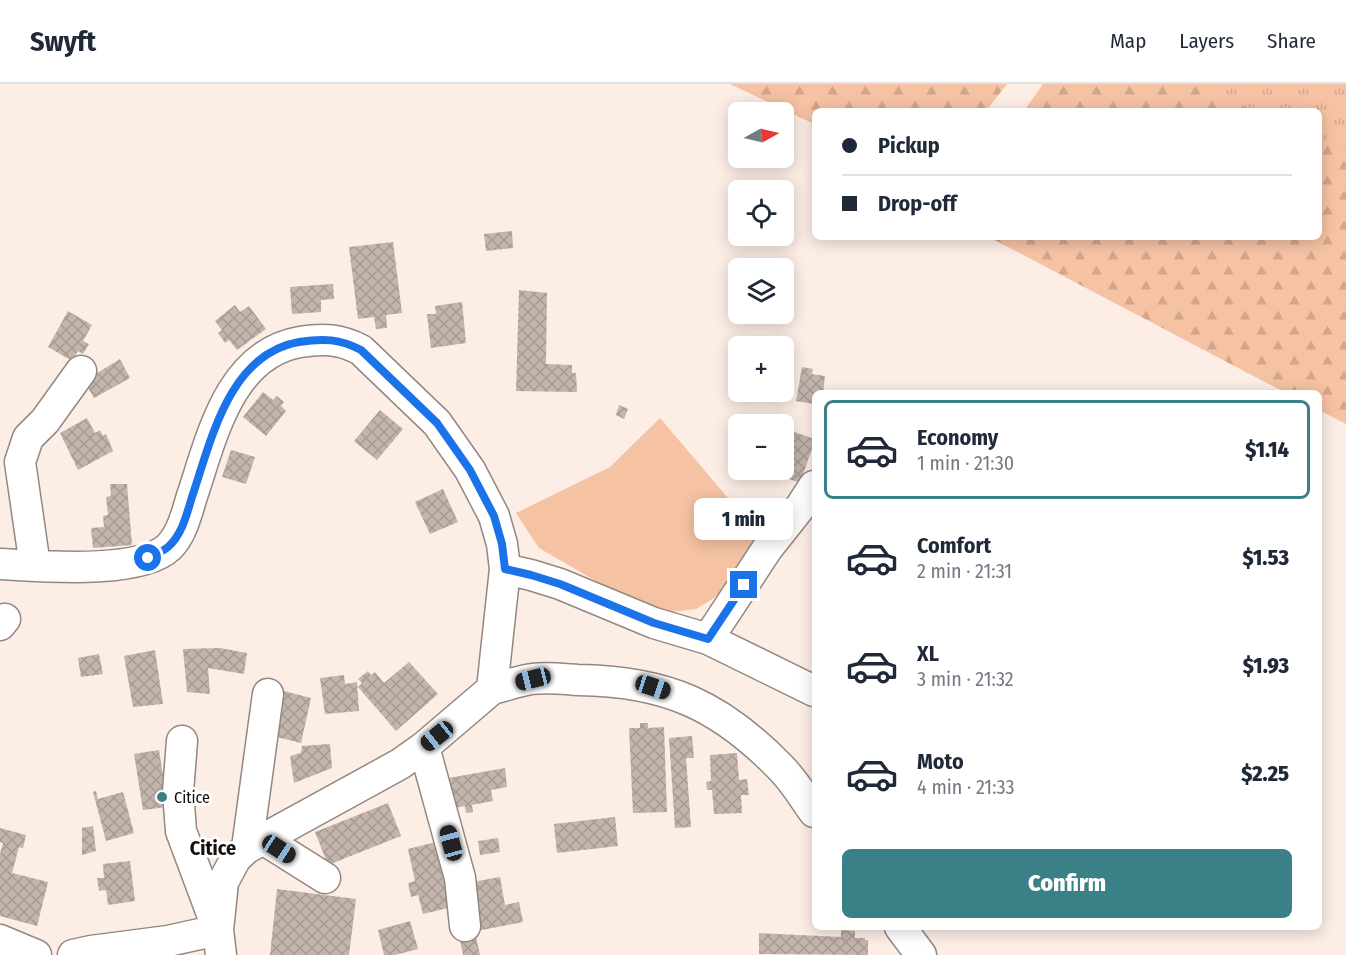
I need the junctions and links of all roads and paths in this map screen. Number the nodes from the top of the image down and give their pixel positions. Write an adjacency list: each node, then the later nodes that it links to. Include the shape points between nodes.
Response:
1 (81, 371): 4 (street, via 28,438 20,462)
2 (812, 489): 6 (street)
3 (0, 564): 4 (street)
4 (35, 566): 5 (street, via 106,566 136,562 160,553 182,527 212,434 243,375 262,357 284,345 332,340 361,350 437,423 470,470 494,516)
5 (505, 569): 6 (street, via 560,584 654,623); 7 (street)
6 (708, 639): 8 (street)
7 (492, 689): 11 (street); 12 (street, via 533,679 605,680 678,695 724,718 742,732 784,771)
8 (812, 690)
9 (268, 694): 13 (street)
10 (182, 741): 18 (street, via 178,792 181,831)
11 (424, 747): 13 (street); 15 (street, via 460,878)
12 (812, 810)
13 (255, 843): 14 (street); 18 (street, via 236,858 223,882)
14 (325, 878)
15 (465, 926)
16 (902, 930): 21 (street)
17 (0, 940): 19 (street)
18 (220, 942): 20 (street, via 168,941)
19 (36, 955)
20 (73, 955)
21 (921, 955)

